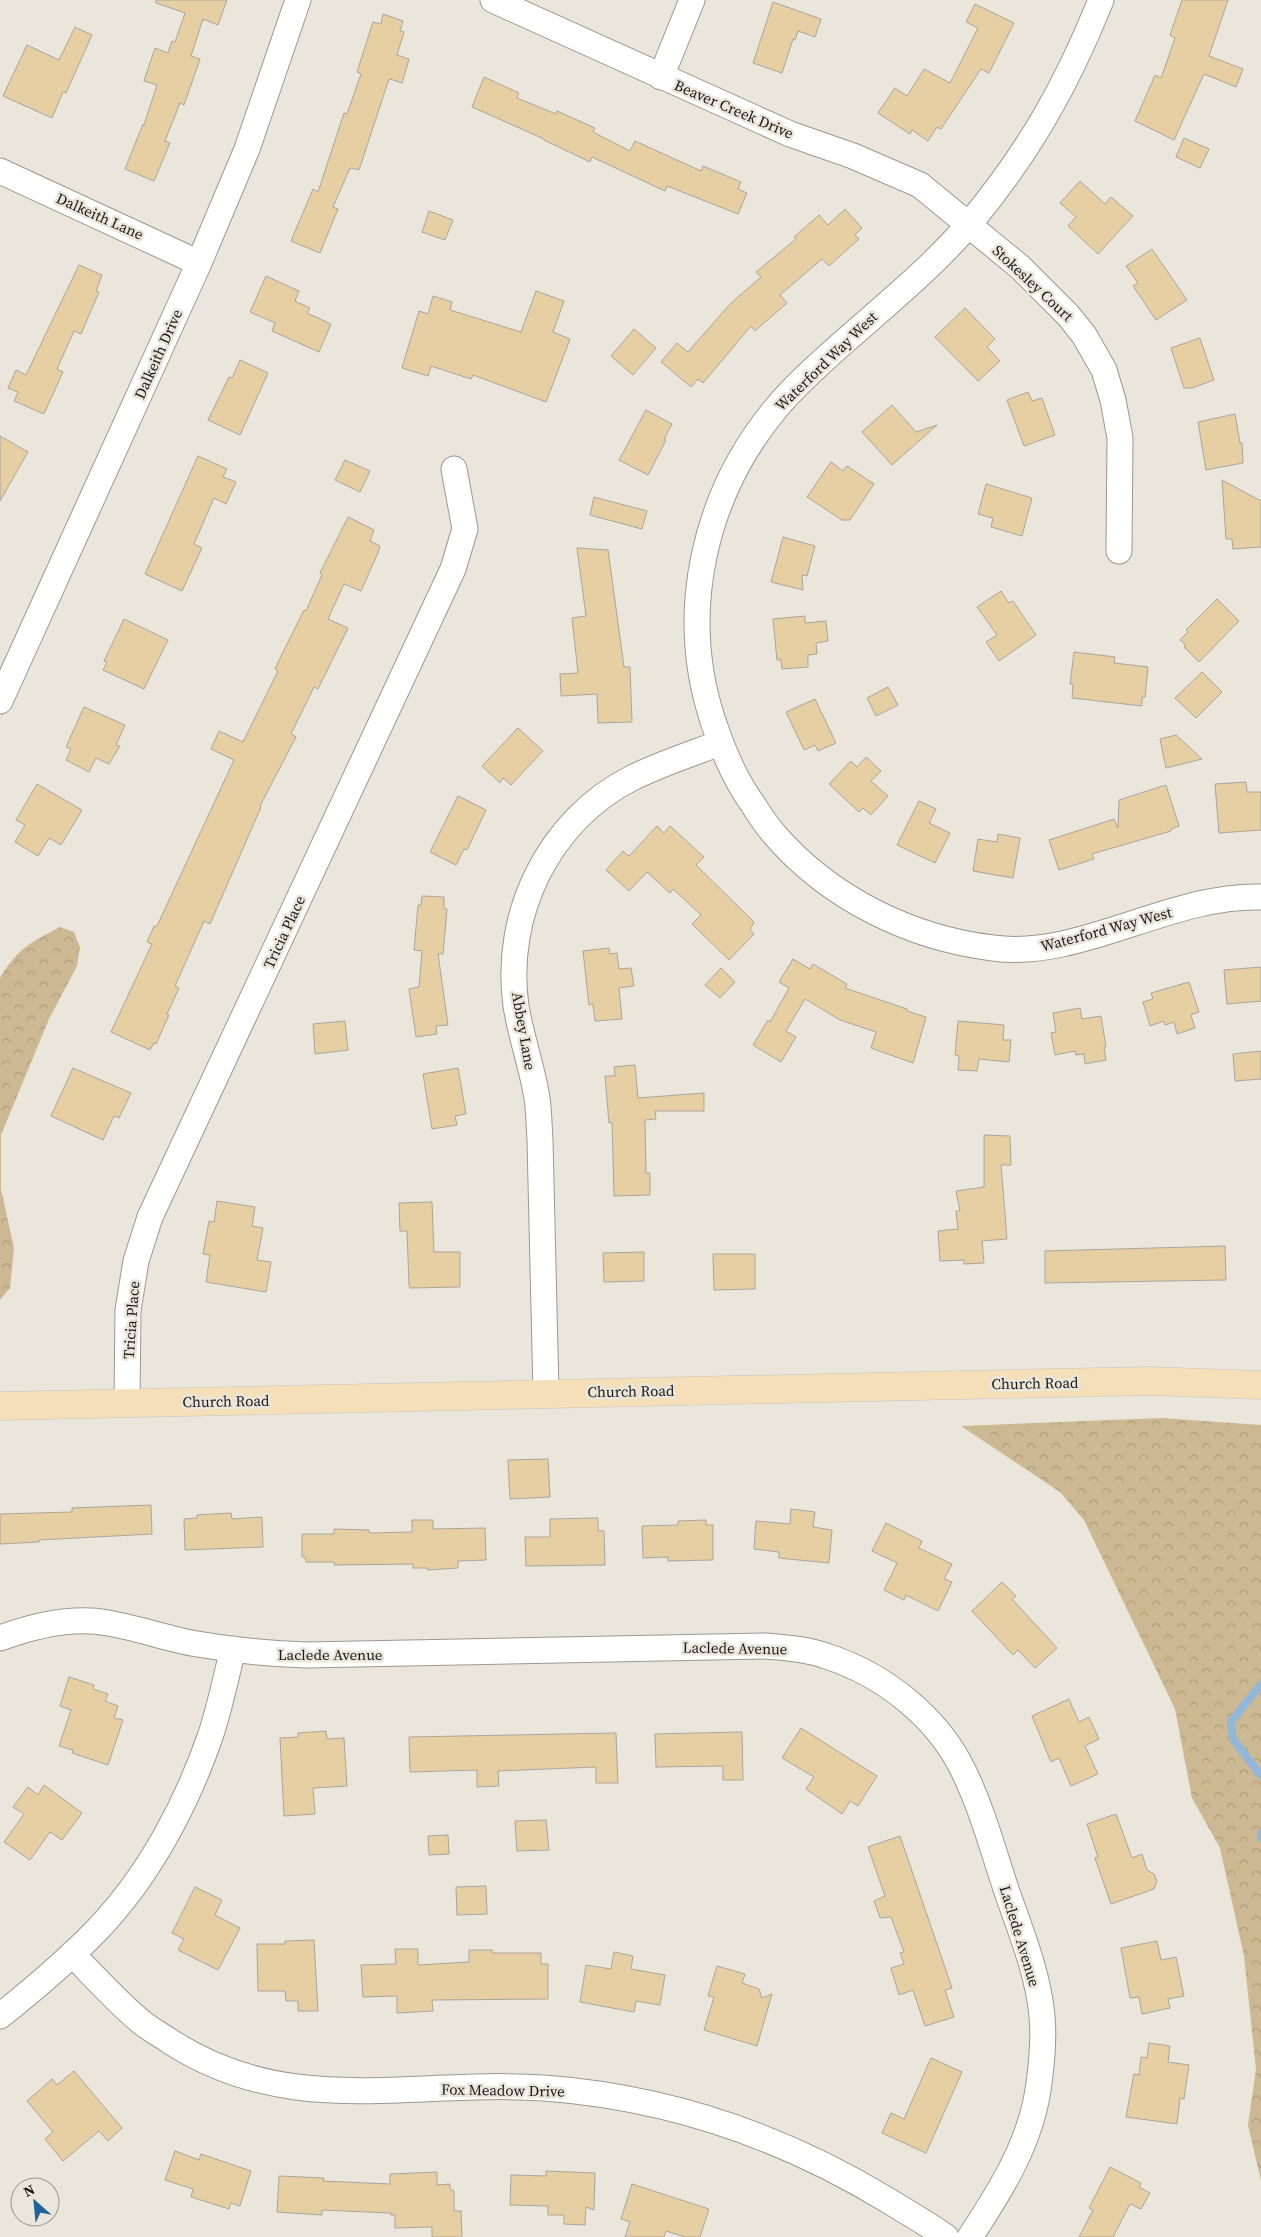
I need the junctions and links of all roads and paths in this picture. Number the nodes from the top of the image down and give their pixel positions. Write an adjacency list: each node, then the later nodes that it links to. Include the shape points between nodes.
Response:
1 (298, 0): 8 (street, Dalkeith Drive, via 247,149)
2 (493, 0): 5 (street, Beaver Creek Drive)
3 (692, 0): 5 (street)
4 (1101, 0): 7 (street, Waterford Way West, via 1058,96 1022,156)
5 (661, 77): 7 (street, Beaver Creek Drive, via 790,134 853,156 920,185)
6 (0, 171): 8 (street, Dalkeith Lane)
7 (968, 225): 10 (street, Stokesley Court, via 1020,267 1068,315 1104,370 1120,438); 12 (street, Waterford Way West, via 924,271 810,372 779,404 752,439 728,481 712,523 697,599 697,638 705,698)
8 (199, 263): 11 (street, Dalkeith Drive)
9 (454, 469): 16 (street, Tricia Place, via 465,529 454,569 150,1217 136,1261 128,1310)
10 (1119, 551)
11 (0, 701)
12 (720, 742): 13 (street, Waterford Way West, via 732,773 746,795 774,834 797,857 852,899 933,936 998,949 1037,948 1080,939 1190,906); 15 (street, Abbey Lane, via 632,778 588,808 550,851 529,888 516,934 516,1005 537,1098 540,1140)
13 (1261, 897)
14 (1261, 1384): 15 (main road, Church Road, via 1148,1381)
15 (546, 1393): 16 (main road, Church Road)
16 (126, 1403): 17 (main road, Church Road)
17 (0, 1406)
18 (0, 1638): 19 (street, Laclede Avenue, via 48,1624 106,1622 195,1644)
19 (234, 1649): 20 (street, via 211,1733 180,1809 126,1895); 23 (street, Laclede Avenue, via 259,1654 306,1655 767,1646 825,1655 895,1690 936,1729 963,1770 1033,1970 1042,2015 1039,2085 1031,2120 1002,2188)
20 (72, 1954): 21 (street); 22 (street, Fox Meadow Drive, via 141,2022 186,2052 232,2073 306,2089 543,2088 624,2097 719,2121 791,2148 856,2181)
21 (0, 2016)
22 (946, 2237)
23 (970, 2237)

